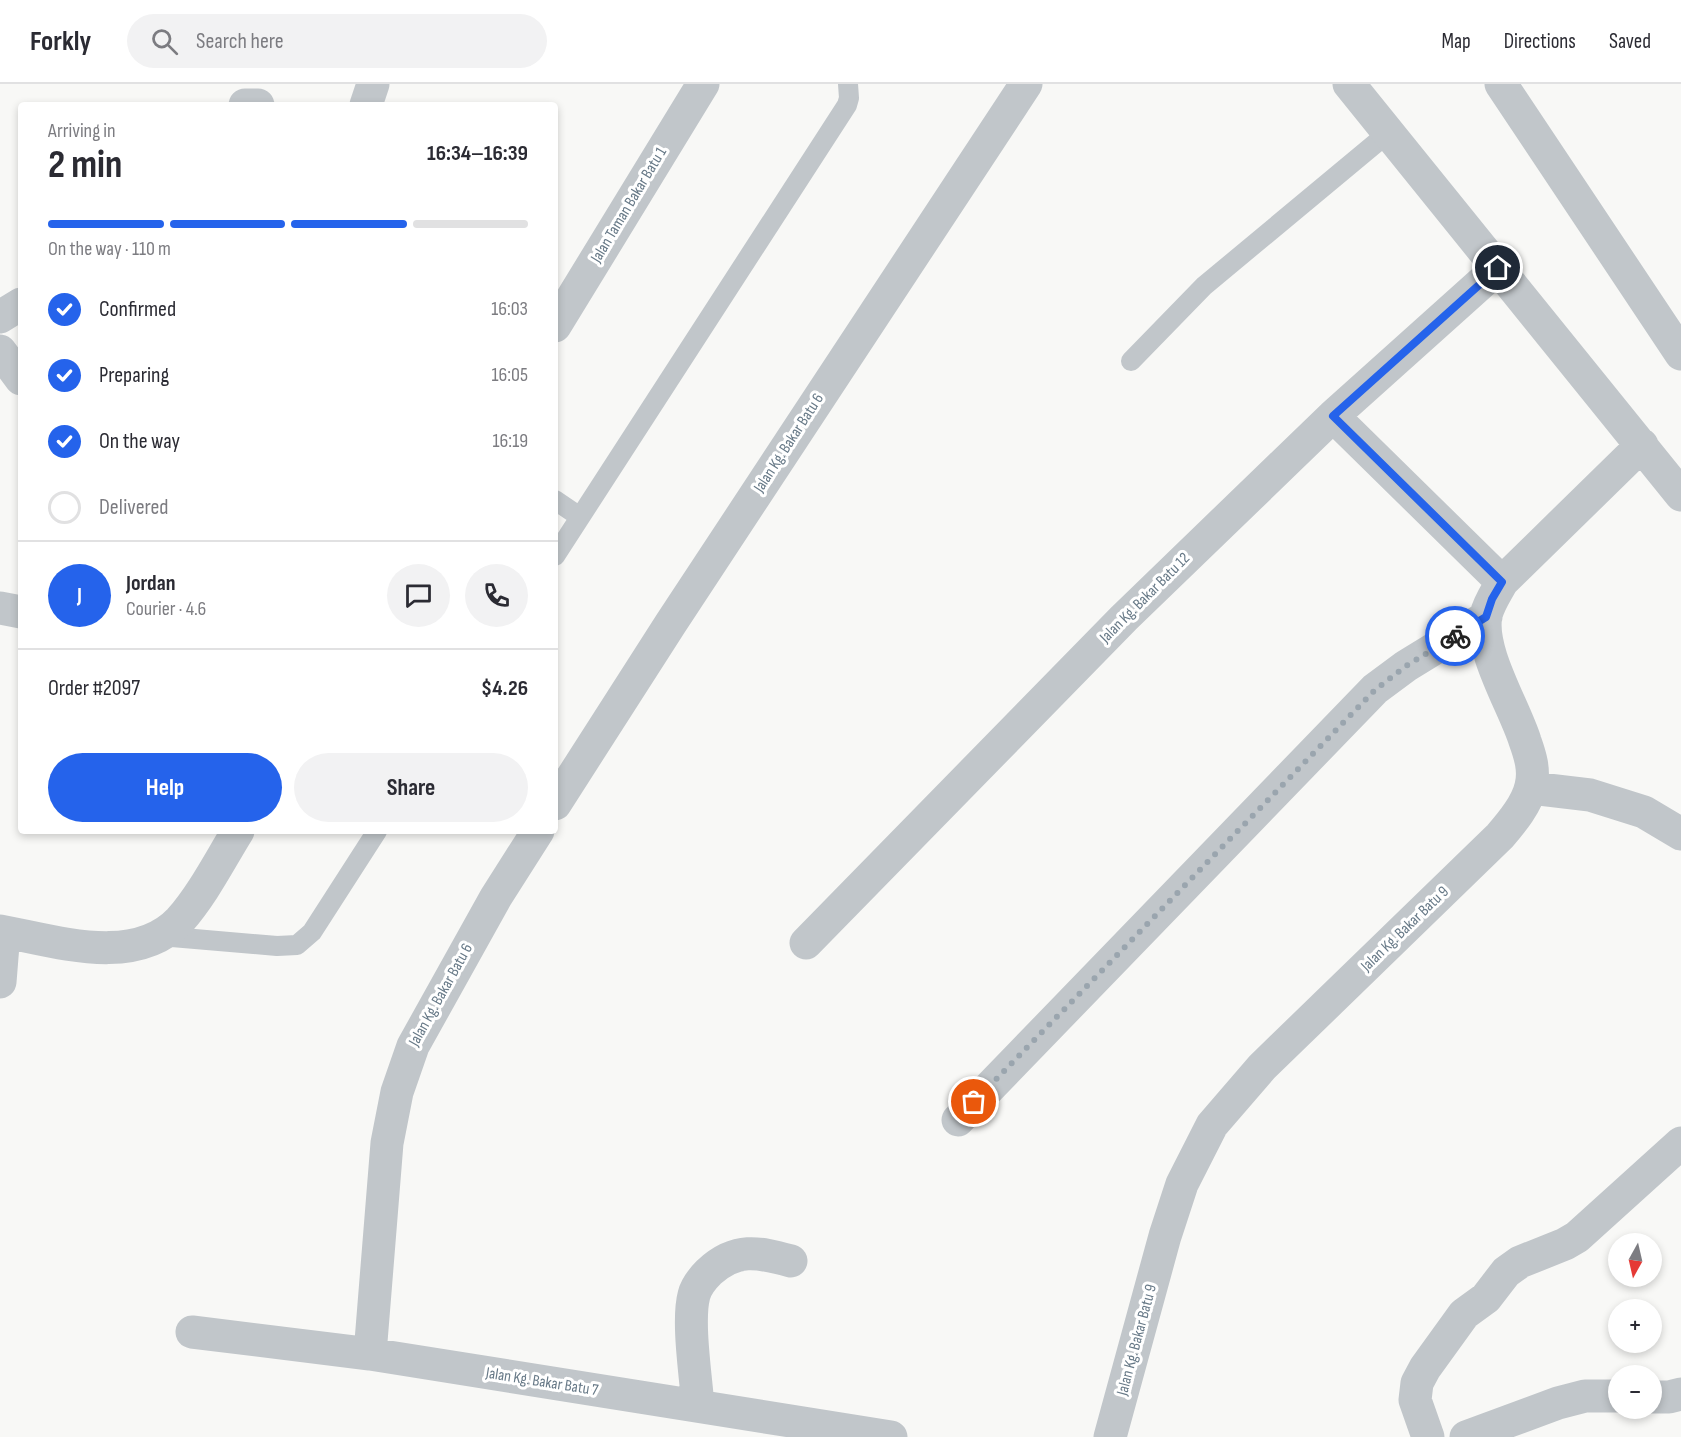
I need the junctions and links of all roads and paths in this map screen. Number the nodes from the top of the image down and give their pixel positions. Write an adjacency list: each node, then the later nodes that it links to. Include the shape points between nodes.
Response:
1 (373, 84): 7 (street)
2 (703, 84): 12 (street, Jalan Taman Bakar Batu 1)
3 (848, 84): 21 (lane, via 847,105)
4 (1026, 84): 28 (street, Jalan Kg. Bakar Batu 6)
5 (1349, 84): 8 (street)
6 (1501, 84): 14 (street)
7 (367, 102)
8 (1389, 133): 9 (street); 15 (lane, via 1204,286)
9 (1498, 268): 17 (street, Jalan Kg. Bakar Batu 12); 18 (street)
10 (18, 306): 11 (street)
11 (0, 317)
12 (558, 319)
13 (0, 351): 16 (street)
14 (1681, 354)
15 (1131, 361)
16 (18, 375)
17 (1333, 416): 23 (street); 35 (street, Jalan Kg. Bakar Batu 12, via 1124,618)
18 (1641, 445): 19 (street); 23 (street, Jalan Kg. Bakar Batu 9)
19 (1681, 495)
20 (558, 502): 21 (lane)
21 (580, 517): 22 (lane)
22 (558, 551)
23 (1502, 582): 26 (street, Jalan Kg. Bakar Batu 9)
24 (0, 608): 25 (street)
25 (18, 611)
26 (1486, 617): 27 (street, Jalan Kg. Bakar Batu 9, via 1491,660 1518,718 1532,761); 37 (street, via 1406,666 1375,690)
27 (1531, 788): 32 (street, via 1590,795 1644,812); 47 (street, Jalan Kg. Bakar Batu 9, via 1515,819 1500,836 1262,1067 1212,1125 1182,1184 1165,1236)
28 (558, 799)
29 (236, 834): 34 (street, via 189,907)
30 (375, 834): 34 (lane, via 312,932 297,945)
31 (536, 834): 41 (street, Jalan Kg. Bakar Batu 6, via 496,897 413,1046 397,1092 387,1143)
32 (1681, 834)
33 (2, 931): 34 (street, via 103,949 135,946); 36 (street)
34 (160, 936)
35 (806, 943)
36 (0, 982)
37 (957, 1120)
38 (1681, 1143): 48 (street, via 1577,1237 1520,1262 1506,1272 1486,1298 1464,1314 1417,1383 1415,1400)
39 (791, 1261): 45 (street, via 763,1253 738,1254 719,1263 703,1278 694,1294 692,1318)
40 (192, 1332): 41 (street, Jalan Kg. Bakar Batu 7)
41 (370, 1354): 45 (street, Jalan Kg. Bakar Batu 7)
42 (1681, 1394): 44 (street)
43 (1608, 1396): 49 (street, via 1585,1396 1558,1403)
44 (1662, 1397)
45 (698, 1406): 46 (street, Jalan Kg. Bakar Batu 7)
46 (891, 1437)
47 (1110, 1437)
48 (1428, 1437)
49 (1466, 1437)

